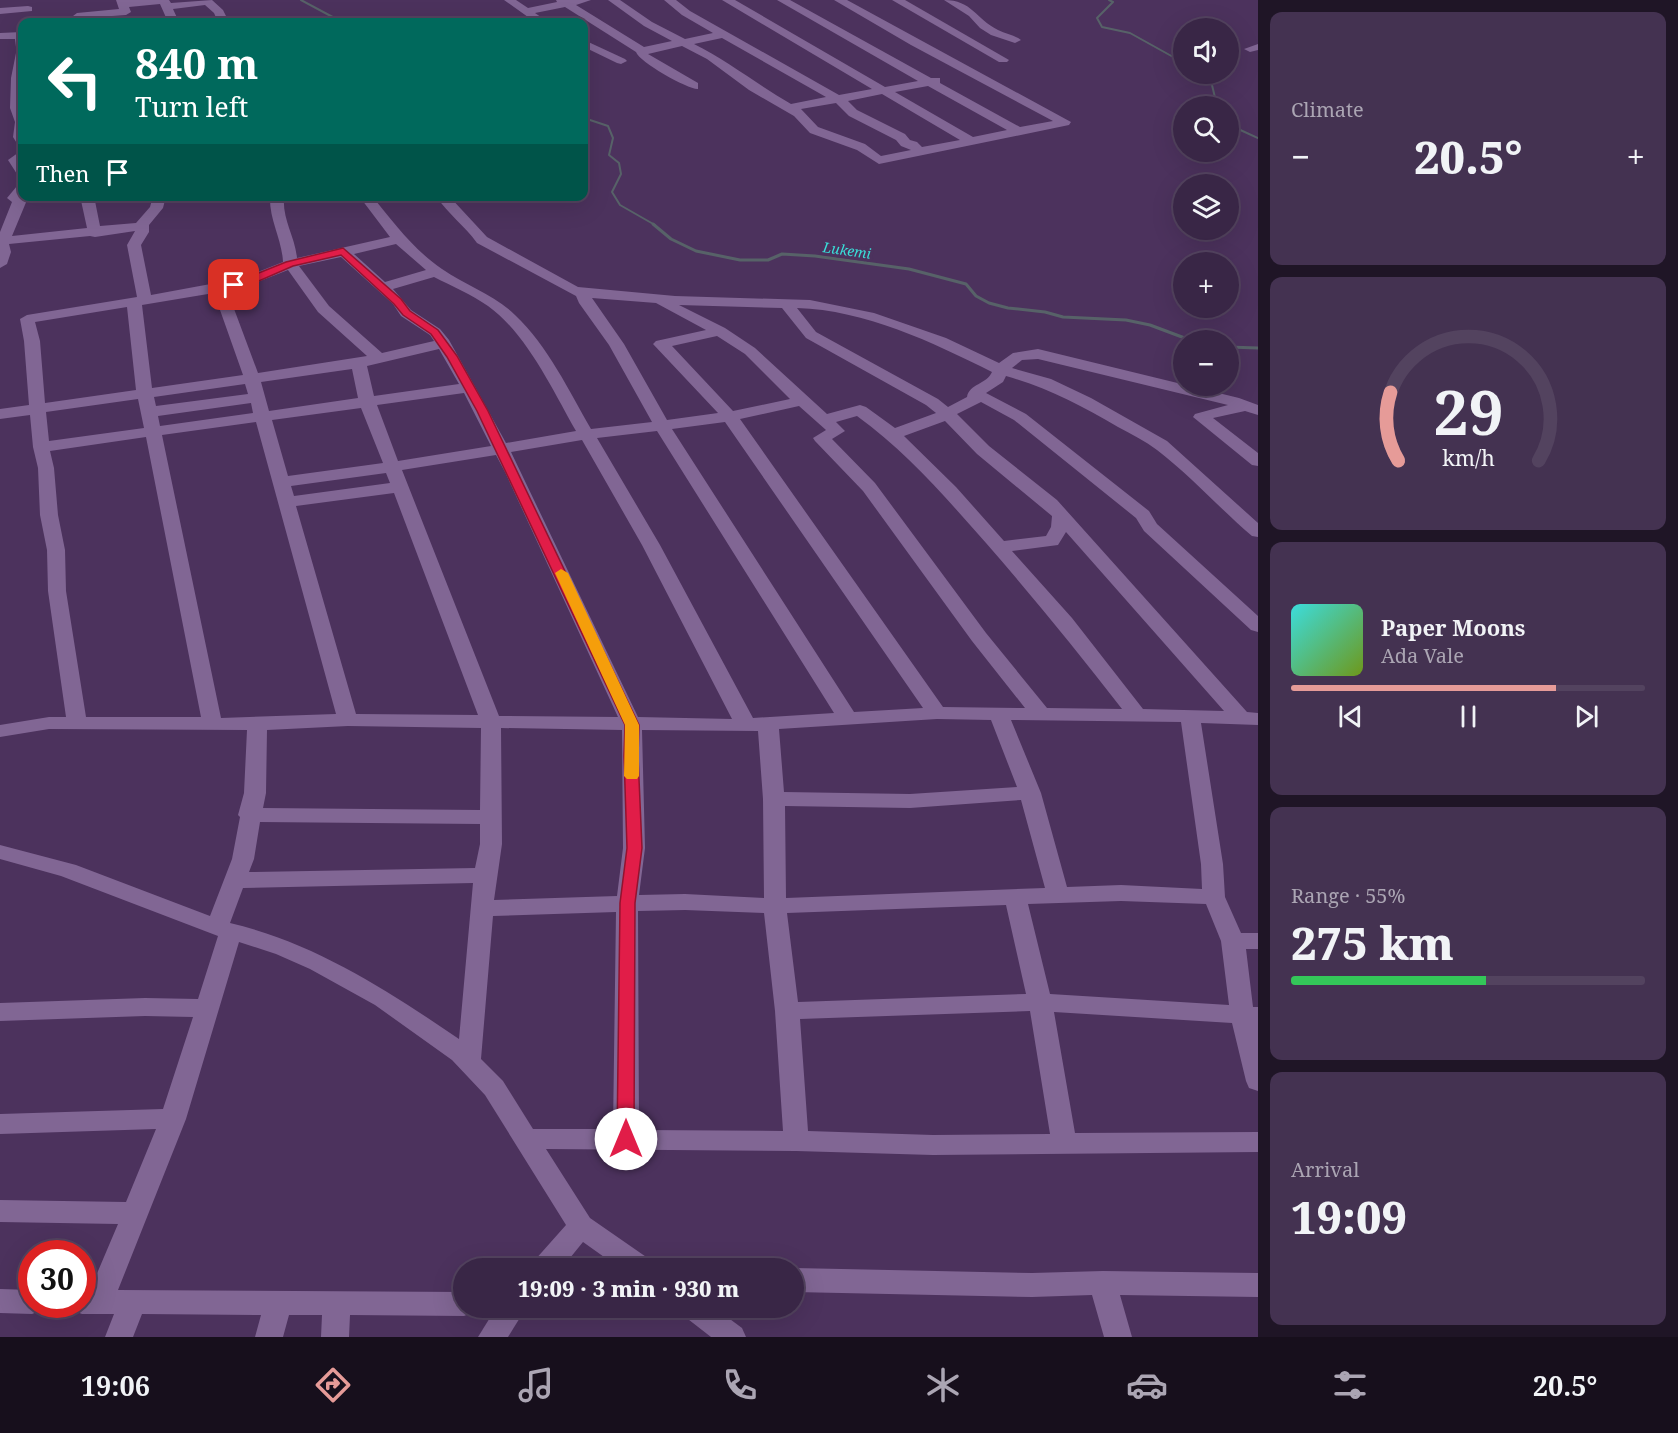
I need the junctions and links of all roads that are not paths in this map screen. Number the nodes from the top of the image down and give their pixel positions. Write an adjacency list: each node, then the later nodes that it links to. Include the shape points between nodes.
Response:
1 (509, 0): 15 (street)
2 (586, 0): 10 (street)
3 (613, 0): 27 (street)
4 (669, 0): 24 (street)
5 (727, 0): 23 (street)
6 (782, 0): 20 (street)
7 (839, 0): 34 (street)
8 (897, 0): 29 (street)
9 (949, 0): 29 (street, via 995,33 1016,40)
10 (564, 2): 15 (street); 31 (street)
11 (30, 5): 14 (street)
12 (166, 7): 13 (street, via 164,0); 17 (street); 18 (street, via 207,1)
13 (121, 10): 16 (street, via 89,8)
14 (0, 11)
15 (526, 11): 19 (street)
16 (78, 18)
17 (171, 18)
18 (221, 18)
19 (536, 18)
20 (825, 24): 23 (street); 38 (street)
21 (18, 26): 22 (street)
22 (0, 27)
23 (780, 30): 40 (street)
24 (724, 34): 27 (street); 43 (street)
25 (18, 35): 26 (street)
26 (0, 36)
27 (683, 42): 31 (street); 44 (street)
28 (0, 43): 32 (street)
29 (976, 44): 34 (street, via 1003,60)
30 (588, 45): 33 (street)
31 (642, 51): 39 (street, via 648,60)
32 (18, 52)
33 (621, 61)
34 (959, 68): 35 (street)
35 (974, 73): 38 (street); 46 (street, via 1065,123)
36 (18, 78): 37 (street); 41 (street)
37 (0, 79)
38 (932, 82): 40 (street); 46 (street)
39 (694, 86)
40 (883, 90): 43 (street); 47 (street)
41 (16, 97): 42 (street); 45 (street, via 12,116)
42 (0, 98)
43 (834, 98): 44 (street); 48 (street)
44 (788, 108): 48 (street, via 806,119 814,130 861,147 879,160)
45 (18, 121)
46 (1019, 132): 47 (street)
47 (969, 140): 48 (street)
48 (920, 152)
49 (0, 161): 50 (street)
50 (18, 164)
51 (19, 201): 60 (street, via 10,231)
52 (88, 201): 58 (street)
53 (158, 201): 57 (street)
54 (277, 201): 63 (street, via 276,211 289,246)
55 (369, 201): 59 (street)
56 (446, 201): 67 (street, via 482,240)
57 (142, 226): 58 (street); 69 (street, via 134,245 141,269)
58 (95, 233): 60 (street)
59 (399, 239): 61 (street); 64 (street)
60 (1, 241): 62 (street, via 4,252)
61 (343, 251): 63 (street); 65 (street)
62 (0, 264)
63 (290, 264): 66 (street); 73 (street, via 323,309)
64 (436, 272): 65 (street); 93 (street, via 493,303 512,320 544,362)
65 (383, 287): 72 (street, via 406,313 424,323)
66 (219, 288): 69 (street); 76 (street)
67 (582, 293): 68 (street); 90 (street)
68 (656, 298): 70 (street); 71 (street)
69 (139, 301): 82 (street, via 142,378); 84 (street, via 27,319)
70 (785, 302): 75 (street, via 887,321 942,341); 85 (street, via 811,335)
71 (720, 331): 81 (street, via 750,351); 88 (street, via 661,344)
72 (444, 343): 73 (street); 77 (street)
73 (378, 358): 74 (street)
74 (359, 363): 76 (street); 80 (street)
75 (1000, 370): 78 (street, via 997,379); 83 (street, via 1018,356 1038,354); 102 (street, via 1045,382 1161,445)
76 (252, 379): 79 (street); 82 (street)
77 (468, 388): 80 (street); 95 (street)
78 (975, 393): 85 (street, via 975,399); 104 (street, via 1020,417 1143,515 1150,526)
79 (256, 398): 82 (street); 87 (street)
80 (367, 400): 87 (street); 97 (street)
81 (801, 400): 88 (street); 89 (street)
82 (148, 403): 84 (street); 91 (street)
83 (1256, 404): 96 (street, via 1202,417)
84 (37, 408): 86 (street); 94 (street)
85 (946, 413): 92 (street); 101 (street)
86 (0, 414)
87 (261, 416): 91 (street); 98 (street)
88 (730, 417): 90 (street); 105 (street)
89 (824, 420): 92 (street, via 860,410); 106 (street, via 837,431 821,438 869,487)
90 (663, 426): 93 (street); 110 (street)
91 (153, 430): 94 (street); 115 (street)
92 (893, 434): 103 (street)
93 (587, 435): 95 (street); 117 (street, via 694,624)
94 (41, 447): 114 (street)
95 (501, 449): 97 (street); 118 (street)
96 (1258, 462)
97 (394, 466): 98 (street); 99 (street)
98 (283, 482): 100 (street)
99 (401, 487): 100 (street); 113 (street)
100 (288, 502): 112 (street)
101 (1061, 516): 103 (street, via 1052,541); 111 (street)
102 (1258, 532)
103 (1000, 547): 108 (street)
104 (1258, 626)
105 (937, 713): 107 (street); 110 (street)
106 (1041, 714): 107 (street); 108 (street)
107 (999, 715): 120 (street)
108 (1137, 715): 109 (street)
109 (1190, 716): 111 (street); 129 (street)
110 (848, 719): 117 (street)
111 (1250, 719)
112 (348, 720): 113 (street); 116 (street)
113 (491, 722): 118 (street); 123 (street)
114 (77, 723): 115 (street); 119 (street)
115 (212, 723): 116 (street)
116 (257, 724): 122 (street, via 255,793)
117 (757, 724): 118 (street); 121 (street)
118 (632, 725): 130 (street, via 634,848)
119 (0, 731)
120 (1030, 793): 121 (street, via 910,801); 127 (street)
121 (774, 799): 131 (street)
122 (249, 815): 123 (street); 126 (street)
123 (492, 817): 125 (street)
124 (0, 852): 133 (street, via 68,870)
125 (485, 874): 126 (street); 132 (street)
126 (236, 880): 133 (street)
127 (1058, 896): 128 (street); 129 (street, via 1121,893)
128 (1015, 897): 131 (street); 136 (street)
129 (1214, 897): 134 (street)
130 (627, 903): 131 (street); 132 (street); 145 (street)
131 (775, 906): 138 (street)
132 (483, 908): 141 (street)
133 (224, 929): 137 (street); 141 (street, via 318,963 383,999)
134 (1233, 941): 135 (street); 140 (street)
135 (1258, 941)
136 (1040, 1002): 138 (street); 140 (street); 148 (street)
137 (206, 1008): 139 (street); 143 (street)
138 (787, 1011): 147 (street)
139 (0, 1012)
140 (1250, 1016): 142 (street)
141 (469, 1061): 146 (street, via 494,1088)
142 (1258, 1081)
143 (173, 1119): 144 (street); 151 (street)
144 (0, 1124)
145 (626, 1139): 146 (street); 147 (street)
146 (526, 1140): 152 (street)
147 (796, 1141): 148 (street, via 933,1145)
148 (1064, 1142): 149 (street)
149 (1258, 1142)
150 (0, 1211): 151 (street)
151 (134, 1213): 158 (street)
152 (580, 1226): 153 (street); 154 (street)
153 (553, 1258)
154 (626, 1258)
155 (804, 1280): 156 (street)
156 (1103, 1283): 157 (street); 173 (street)
157 (1258, 1285)
158 (96, 1293)
159 (0, 1301): 160 (street)
160 (18, 1302)
161 (278, 1302): 162 (street); 164 (street); 170 (street)
162 (336, 1302): 165 (street); 171 (street)
163 (96, 1303): 164 (street)
164 (132, 1303): 169 (street)
165 (453, 1304)
166 (505, 1318): 172 (street)
167 (705, 1318): 168 (street)
168 (723, 1334)
169 (119, 1337)
170 (269, 1337)
171 (335, 1337)
172 (492, 1337)
173 (1118, 1337)

